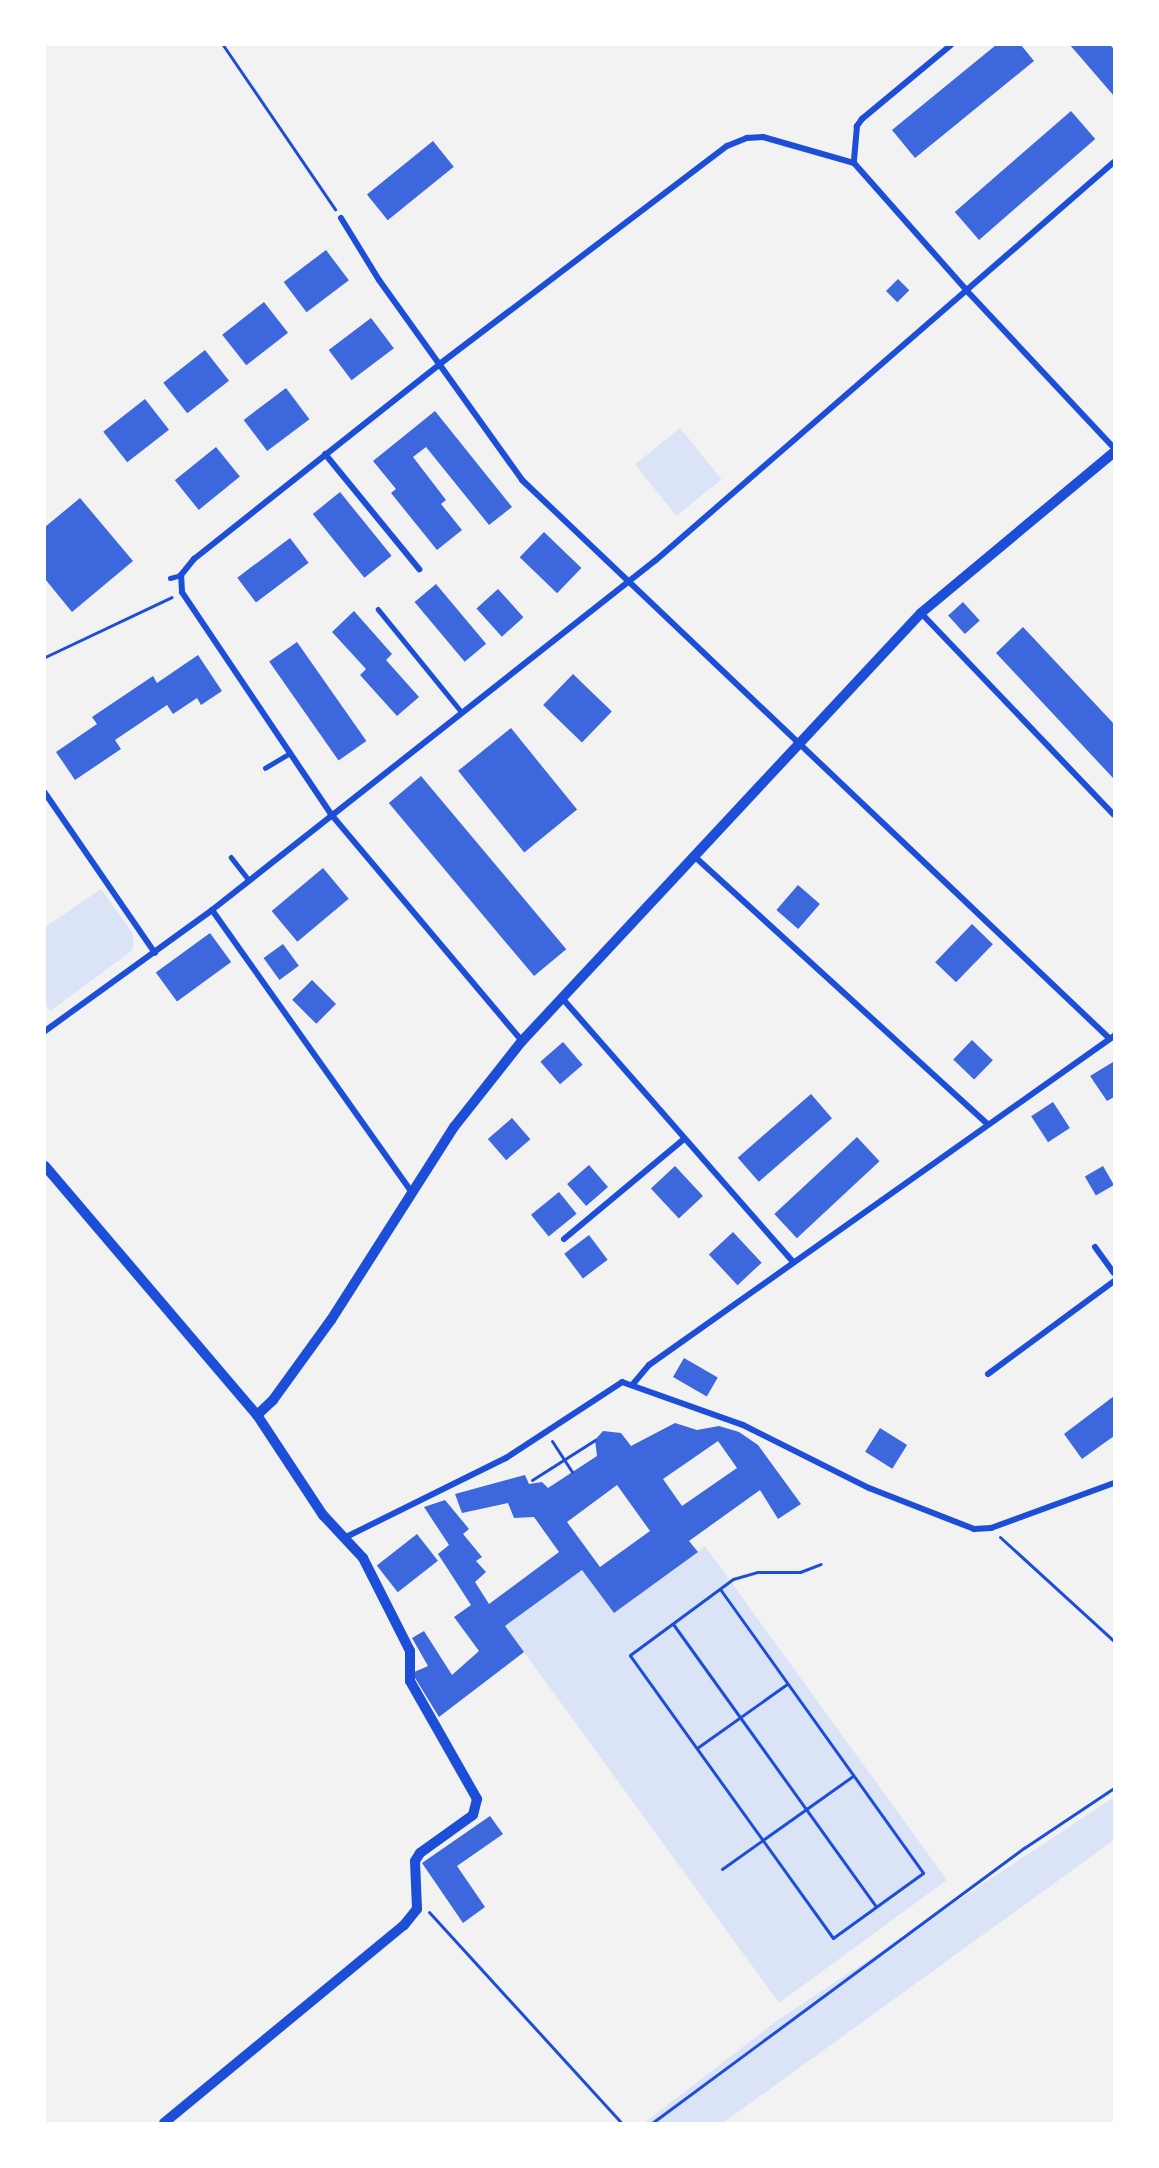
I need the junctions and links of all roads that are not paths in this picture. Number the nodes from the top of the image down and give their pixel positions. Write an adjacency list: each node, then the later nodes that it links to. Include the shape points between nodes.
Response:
1 (951, 45): 3 (street, via 862,119 855,136)
2 (1114, 162): 5 (street)
3 (854, 163): 5 (street); 6 (street, via 763,137 747,138 727,147)
4 (341, 218): 6 (street, via 379,280)
5 (968, 292): 7 (street); 12 (street)
6 (441, 363): 8 (street); 12 (street, via 522,480)
7 (1114, 450): 14 (street)
8 (325, 454): 9 (street); 10 (street, via 194,559)
9 (419, 569)
10 (182, 575): 11 (street); 17 (street, via 182,592)
11 (170, 578)
12 (629, 581): 15 (street); 16 (street)
13 (378, 609): 15 (lane)
14 (921, 613): 16 (street); 21 (street)
15 (461, 711): 20 (street)
16 (797, 743): 22 (street); 29 (street)
17 (290, 753): 18 (lane); 20 (street)
18 (265, 768)
19 (45, 793): 26 (street)
20 (331, 814): 24 (street); 30 (street)
21 (1114, 815)
22 (694, 856): 27 (street); 31 (street)
23 (231, 857): 24 (lane)
24 (249, 880): 25 (street)
25 (212, 910): 26 (street); 34 (street)
26 (154, 953): 28 (street)
27 (562, 998): 30 (street); 32 (street)
28 (45, 1031)
29 (1112, 1038): 31 (street)
30 (522, 1041): 34 (street)
31 (987, 1124): 37 (street)
32 (684, 1139): 35 (street); 37 (street)
33 (45, 1166): 42 (street)
34 (410, 1190): 42 (street, via 331,1320 273,1400)
35 (564, 1239)
36 (1095, 1248): 38 (street)
37 (794, 1262): 41 (street, via 649,1365)
38 (1114, 1273)
39 (1114, 1281): 40 (street)
40 (988, 1374)
41 (633, 1384): 43 (street, via 743,1425 869,1488 974,1529 992,1528); 44 (street, via 622,1382 506,1458)
42 (257, 1415): 44 (street, via 323,1515)
43 (1114, 1483)
44 (344, 1538): 45 (street, via 381,1586 410,1651 410,1682 477,1799 473,1815 420,1853 415,1861 417,1909 404,1925)
45 (164, 2123)

